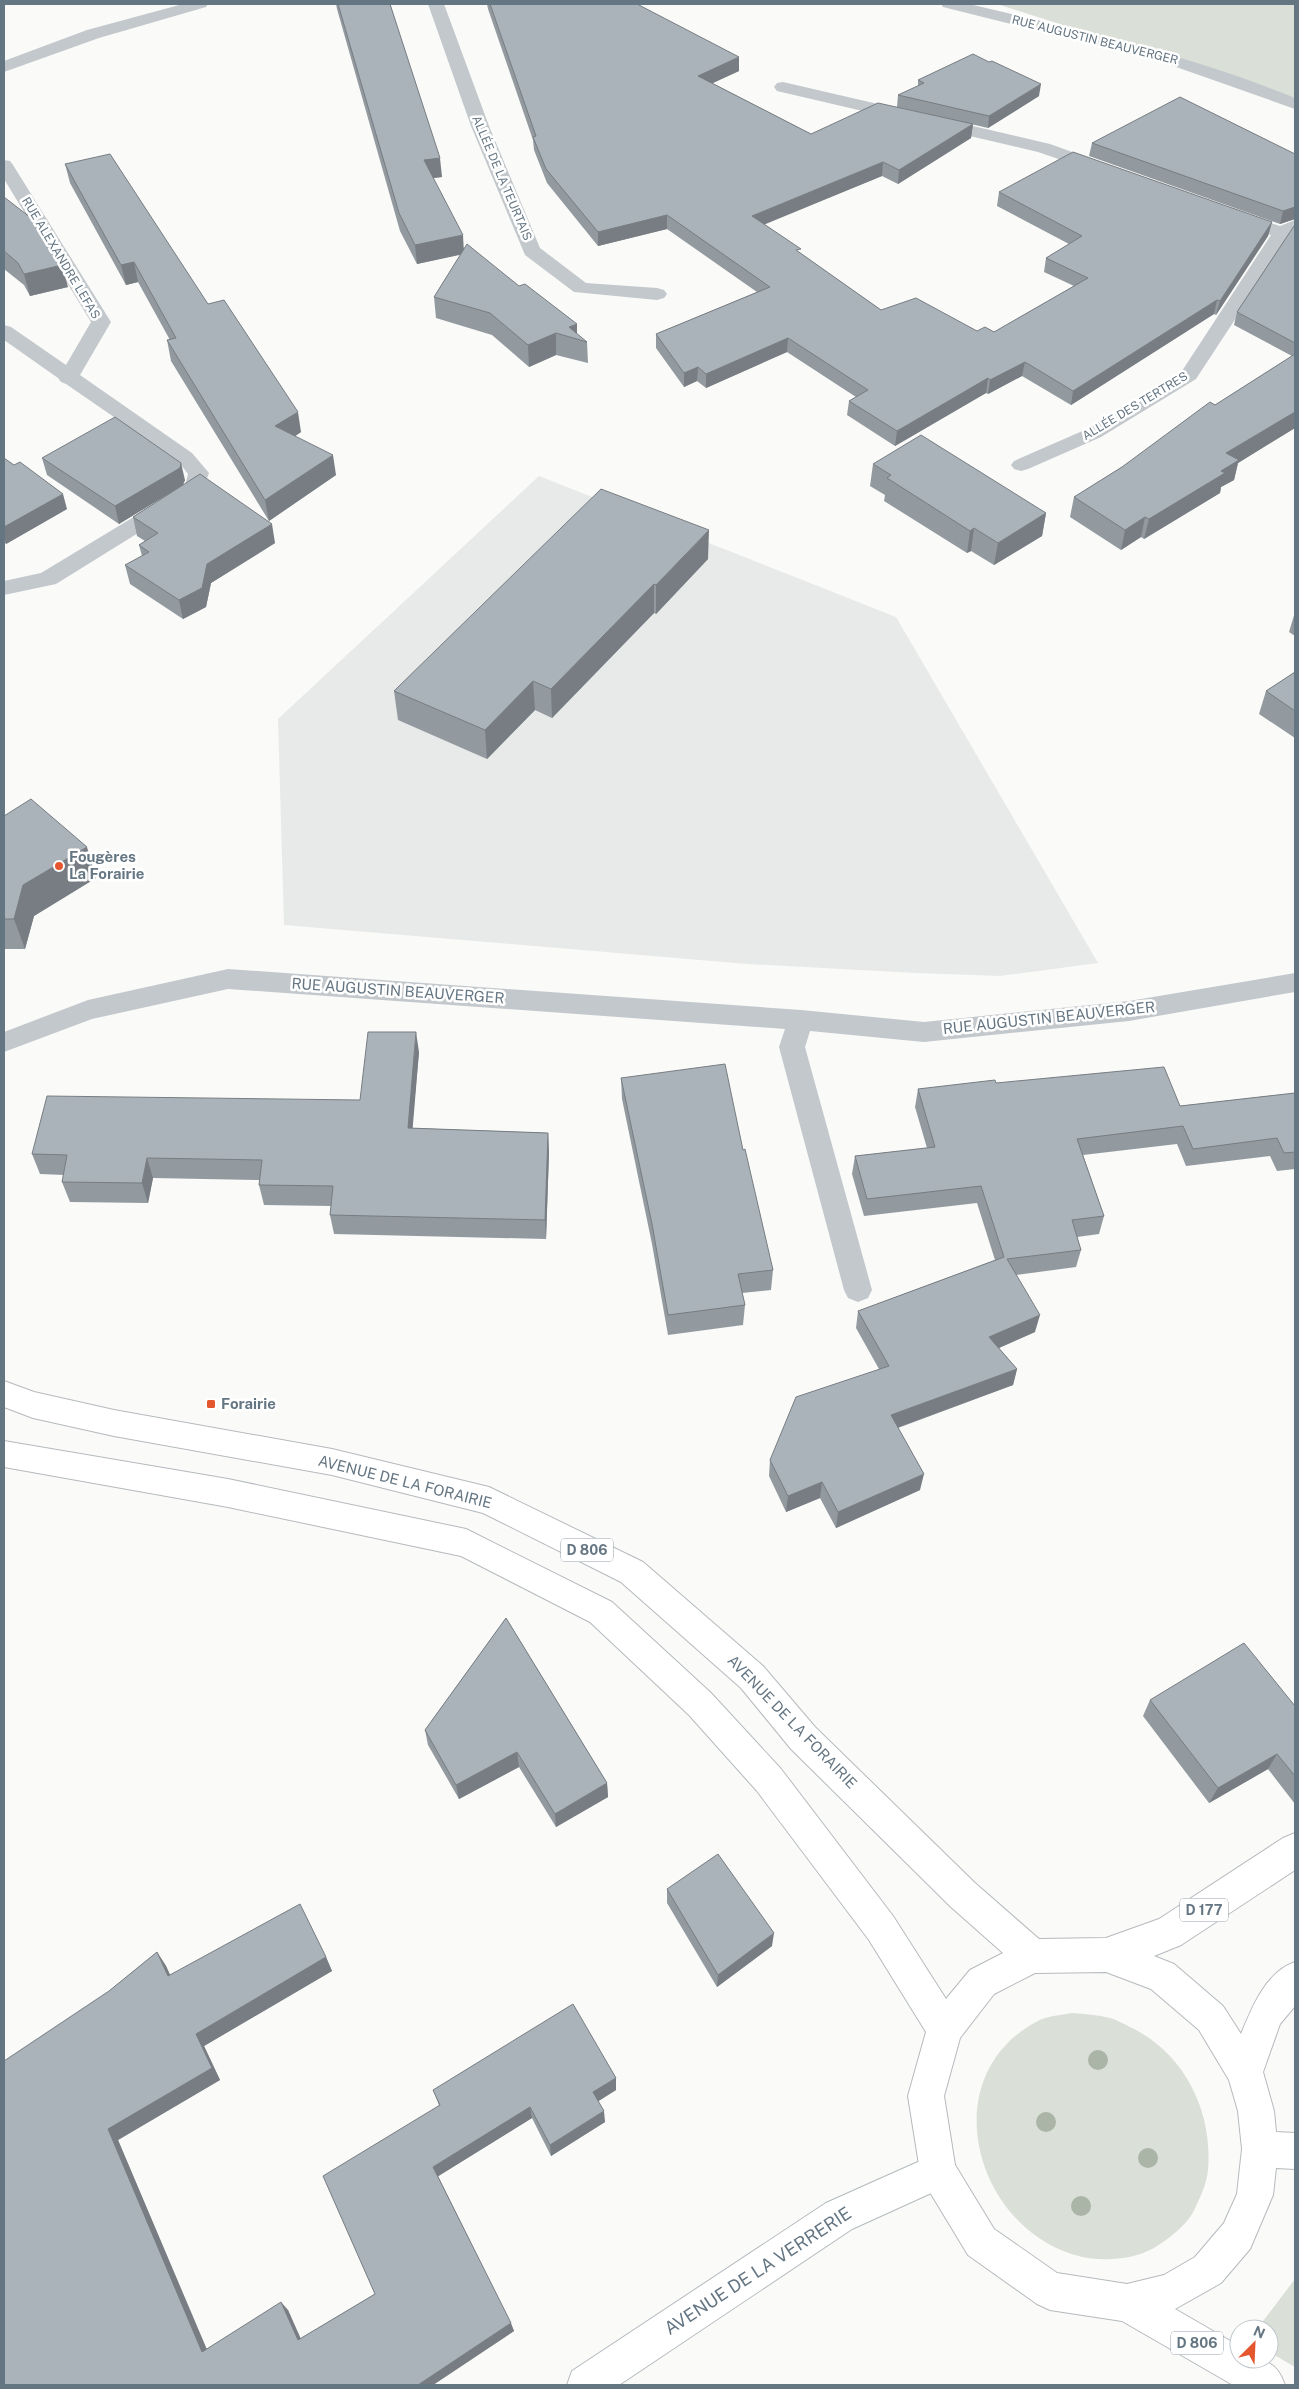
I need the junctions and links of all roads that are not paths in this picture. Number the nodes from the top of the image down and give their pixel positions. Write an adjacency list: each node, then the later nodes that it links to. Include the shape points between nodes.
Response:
1 (200, 4): 4 (street, via 93,34)
2 (436, 4): 11 (street, ALLÉE DE LA TEURTAIS, via 480,126 532,251 581,288)
3 (949, 4): 6 (street, RUE AUGUSTIN BEAUVERGER, via 1156,54)
4 (4, 67)
5 (784, 87): 8 (street, via 1044,148)
6 (1295, 104)
7 (4, 165): 13 (street, RUE ALEXANDRE LEFAS, via 101,322)
8 (1118, 174)
9 (1218, 210): 10 (street)
10 (1289, 229): 14 (street, ALLÉE DES TERTRES, via 1189,375 1094,433)
11 (656, 294)
12 (4, 332): 13 (street)
13 (68, 378): 15 (street, via 185,456 199,474 194,489 48,578)
14 (1021, 464)
15 (4, 588)
16 (1295, 984): 17 (street, RUE AUGUSTIN BEAUVERGER, via 1130,1011 924,1032)
17 (801, 1020): 18 (street, RUE AUGUSTIN BEAUVERGER, via 228,979 88,1010); 19 (street, via 792,1047)
18 (4, 1042)
19 (858, 1290)
20 (4, 1394): 24 (main road, AVENUE DE LA FORAIRIE / D 806, via 33,1405 114,1423 332,1462 489,1501 632,1572 752,1677 803,1738 963,1894)
21 (4, 1454): 26 (main road, via 228,1493 466,1544 601,1612 700,1704 769,1780 881,1928)
22 (1295, 1850): 23 (main road, D 177, via 1169,1933)
23 (1106, 1955): 24 (main road); 27 (main road, via 1162,1976 1211,2018)
24 (1033, 1956): 26 (main road, via 982,1982)
25 (1295, 1979): 27 (main road, via 1267,2013)
26 (945, 2029): 30 (main road, via 926,2096)
27 (1245, 2072): 28 (main road, via 1256,2111)
28 (1260, 2149): 29 (main road); 31 (main road, via 1255,2195 1236,2236 1208,2270 1171,2292)
29 (1295, 2151)
30 (938, 2171): 31 (main road, via 981,2242 1050,2290); 32 (main road, AVENUE DE LA VERRERIE, via 839,2216)
31 (1128, 2303): 33 (main road, D 806)
32 (586, 2385)
33 (1266, 2385)

